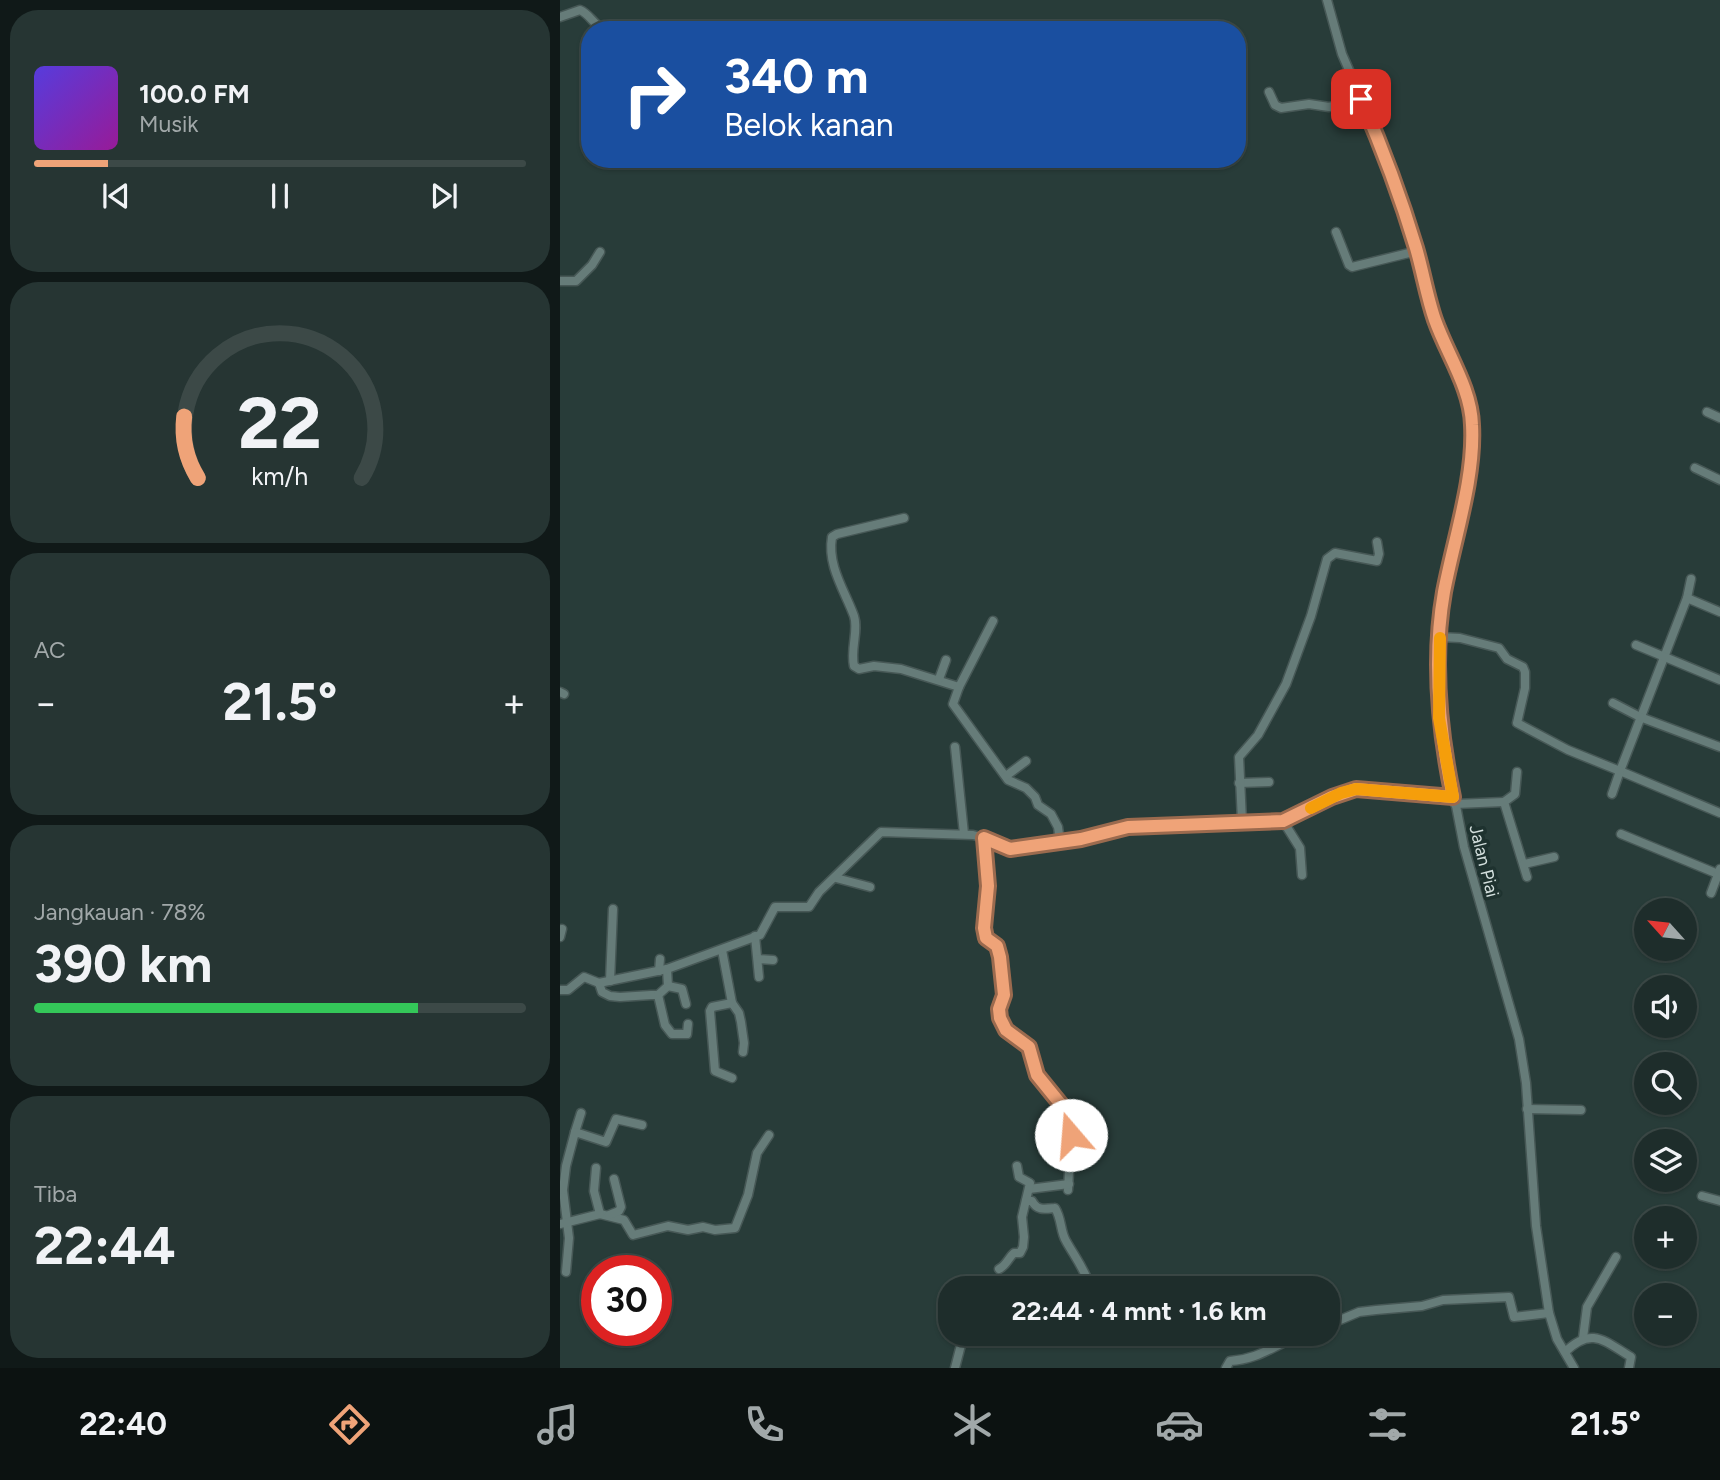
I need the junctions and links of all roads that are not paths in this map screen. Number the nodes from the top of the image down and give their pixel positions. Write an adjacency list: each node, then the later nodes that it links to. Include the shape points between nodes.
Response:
1 (1328, 0): 5 (street, Jalan Piai)
2 (560, 18): 3 (street, via 580,10)
3 (593, 21)
4 (1269, 92): 5 (street, via 1281,108 1299,104 1329,107)
5 (1361, 99): 7 (street, Jalan Piai)
6 (1336, 232): 7 (street, via 1352,267)
7 (1417, 251): 20 (street, Jalan Piai, via 1429,301 1468,402 1472,426 1464,503 1444,594)
8 (600, 253): 9 (street, via 576,281)
9 (560, 281)
10 (1707, 412): 11 (street)
11 (1720, 418)
12 (1695, 468): 13 (street)
13 (1720, 480)
14 (905, 518): 24 (street, via 832,537 839,582 855,620 852,659 859,669 888,667)
15 (1377, 541): 36 (street, via 1377,561 1335,553 1327,559 1291,674 1258,736 1239,757)
16 (1690, 579): 17 (street)
17 (1687, 598): 18 (street); 22 (street)
18 (1720, 612)
19 (993, 621): 26 (street)
20 (1440, 637): 32 (street, via 1500,649 1525,672 1517,723); 38 (street, Jalan Piai, via 1438,705)
21 (1636, 645): 22 (street)
22 (1665, 657): 25 (street); 28 (street)
23 (946, 660): 24 (street)
24 (939, 679): 26 (street)
25 (1720, 680)
26 (959, 687): 34 (street, via 954,708)
27 (1613, 703): 28 (street)
28 (1640, 717): 30 (street); 32 (street)
29 (955, 747): 43 (street)
30 (1720, 747)
31 (1026, 761): 34 (street)
32 (1620, 771): 37 (street); 40 (street)
33 (1517, 772): 39 (street, via 1515,793)
34 (1006, 776): 46 (street, via 1026,788 1038,806 1051,814)
35 (1269, 782): 36 (street)
36 (1239, 783): 41 (street)
37 (1612, 794)
38 (1454, 801): 39 (street); 42 (street, via 1356,789); 73 (street, Jalan Piai, via 1519,1039)
39 (1504, 802): 48 (street)
40 (1720, 813)
41 (1242, 821): 42 (street); 46 (street, via 1128,827)
42 (1283, 821): 50 (street, via 1300,848)
43 (964, 834): 45 (street); 52 (street, via 881,832)
44 (1621, 834): 49 (street)
45 (984, 838): 46 (street, via 1010,849); 82 (street, via 988,886 984,928 1000,957 1004,995 1000,1018 1006,1030 1029,1047 1037,1075 1067,1112 1071,1135 1068,1187)
46 (1060, 841)
47 (1554, 857): 48 (street)
48 (1524, 863): 51 (street)
49 (1719, 871): 54 (street)
50 (1302, 875)
51 (1527, 877)
52 (836, 878): 53 (street); 56 (street, via 809,907 775,907)
53 (870, 887)
54 (1712, 892)
55 (612, 909): 63 (street)
56 (755, 936): 57 (street); 59 (street)
57 (722, 950): 61 (street); 68 (street)
58 (660, 959): 61 (street)
59 (758, 959): 60 (street); 62 (street)
60 (773, 960)
61 (663, 970): 63 (street); 65 (street)
62 (759, 977)
63 (610, 981): 64 (street)
64 (599, 983): 66 (street, via 584,978 568,990); 67 (street, via 602,992 610,996)
65 (668, 986): 67 (street); 69 (street, via 682,989)
66 (560, 990)
67 (658, 995): 70 (street, via 665,1025 672,1034 687,1034)
68 (732, 1003): 71 (street, via 741,1022); 72 (street, via 710,1011 715,1071)
69 (686, 1004)
70 (688, 1024)
71 (743, 1052)
72 (732, 1078)
73 (1527, 1109): 74 (street); 93 (street, Jalan Piai, via 1536,1226)
74 (1581, 1110)
75 (580, 1113): 77 (street)
76 (642, 1125): 77 (street, via 616,1119 606,1142)
77 (575, 1132): 83 (street)
78 (769, 1135): 87 (street, via 757,1153 748,1195 734,1228 668,1226 633,1235 625,1220)
79 (1017, 1166): 82 (street, via 1019,1177 1030,1183)
80 (596, 1168): 87 (street, via 594,1191)
81 (614, 1179): 87 (street, via 621,1207)
82 (1029, 1189): 85 (street)
83 (561, 1190): 88 (street)
84 (1702, 1196): 86 (street)
85 (1026, 1201): 90 (street, via 1023,1247); 92 (street, via 1043,1210 1055,1208 1066,1241)
86 (1720, 1201)
87 (604, 1214): 88 (street)
88 (563, 1223): 91 (street, via 569,1238)
89 (1616, 1256): 95 (street, via 1587,1307)
90 (999, 1269)
91 (566, 1272)
92 (1086, 1276)
93 (1549, 1312): 94 (street, via 1514,1317 1509,1297 1443,1300 1359,1312); 98 (street, Jalan Piai)
94 (1340, 1320)
95 (1583, 1338): 98 (street); 102 (street, via 1601,1341 1632,1357)
96 (961, 1346): 100 (street)
97 (1277, 1346): 101 (street, via 1262,1356 1230,1361)
98 (1565, 1352): 99 (street, Jalan Piai)
99 (1572, 1367)
100 (955, 1368)
101 (1226, 1368)
102 (1629, 1368)

